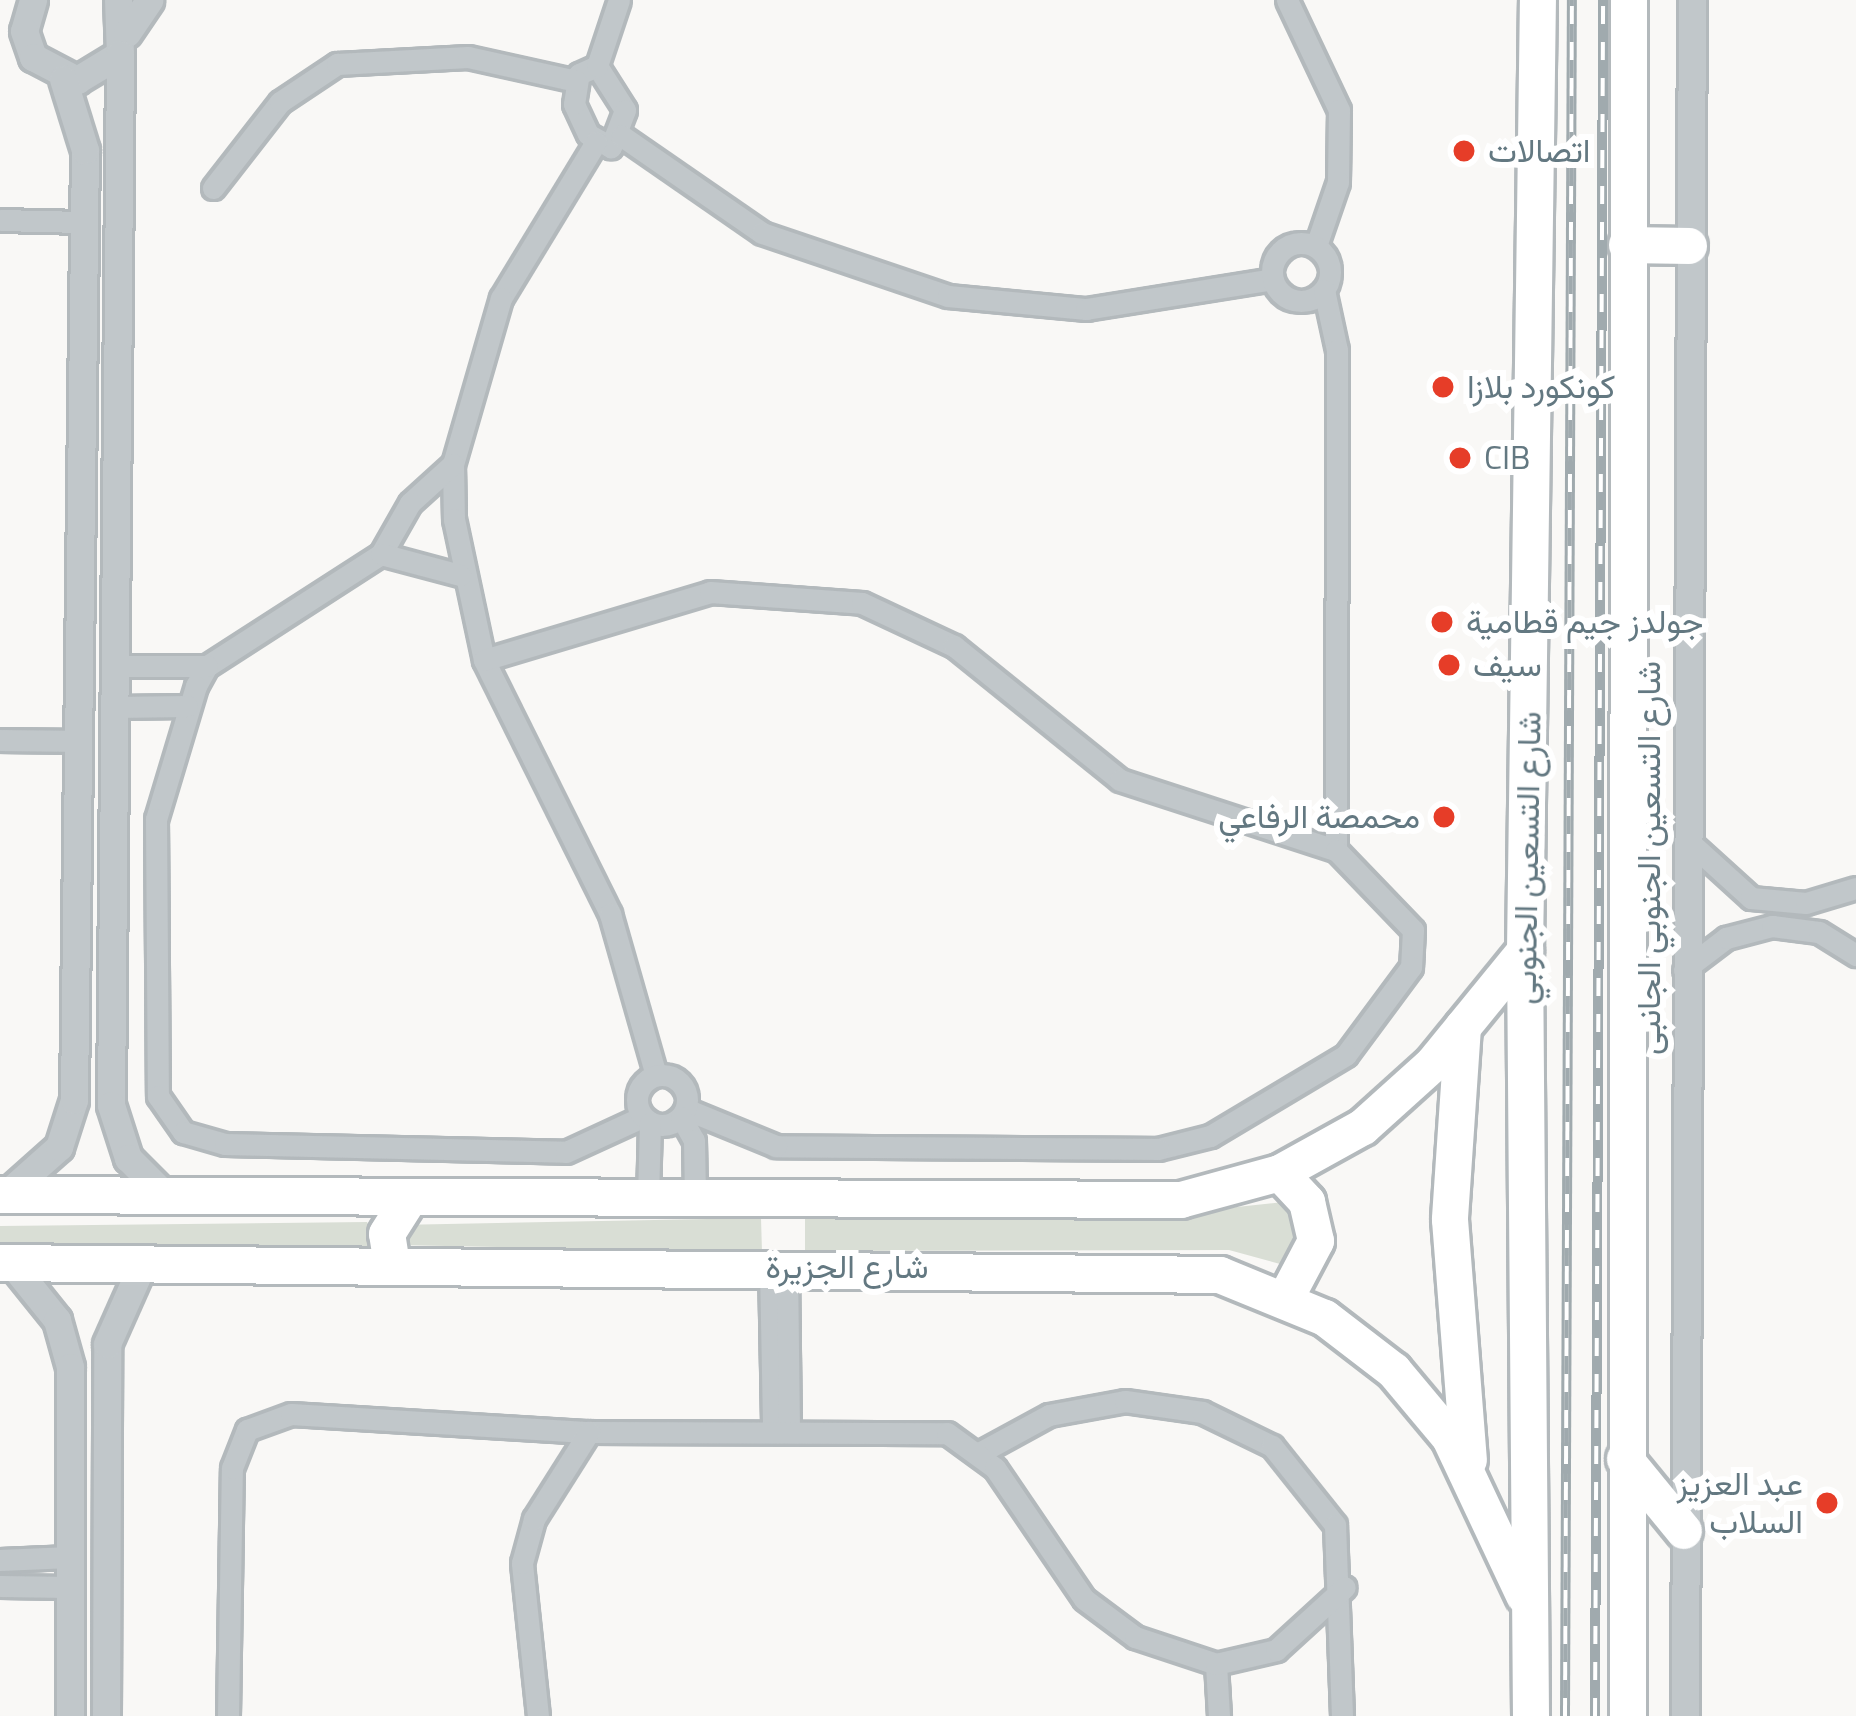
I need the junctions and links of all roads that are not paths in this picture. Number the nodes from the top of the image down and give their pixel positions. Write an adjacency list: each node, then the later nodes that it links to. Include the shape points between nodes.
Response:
1 (33, 0): 11 (street)
2 (118, 0): 10 (street)
3 (148, 0): 10 (street)
4 (619, 0): 12 (street)
5 (1287, 0): 21 (street, via 1339,110 1338,182)
6 (1538, 0): 38 (main road, شارع التسعين الجنوبي)
7 (1629, 0): 20 (main road)
8 (1697, 7): 22 (street, شارع التسعين الجنوبي الجانبى)
9 (0, 32): 11 (street)
10 (123, 43): 13 (street, via 90,78); 29 (street)
11 (27, 46): 13 (street)
12 (597, 66): 14 (street); 15 (street, via 622,97)
13 (63, 79): 19 (street, via 84,131)
14 (576, 81): 16 (street, via 577,115); 17 (street, via 468,57 337,64 280,101)
15 (622, 136): 16 (street); 23 (street, via 762,233 948,296 1086,309)
16 (596, 142): 25 (street, via 501,298)
17 (213, 188)
18 (0, 220): 19 (street)
19 (84, 222): 34 (street)
20 (1628, 244): 22 (main road); 63 (main road)
21 (1316, 246): 23 (street, via 1280,252); 24 (street, via 1330,266)
22 (1690, 246): 35 (street, شارع التسعين الجنوبي الجانبى)
23 (1273, 279): 24 (street, via 1295,300)
24 (1324, 290): 36 (street, via 1337,350)
25 (453, 464): 26 (street, via 410,503); 27 (street)
26 (381, 554): 27 (street); 30 (street)
27 (460, 574): 28 (street)
28 (484, 660): 36 (street, via 710,592 862,603 954,646 1120,780); 42 (street, via 610,914)
29 (115, 666): 30 (street); 32 (street)
30 (207, 666): 31 (street)
31 (188, 706): 32 (street); 46 (street, via 154,849 156,1074 183,1132 225,1144 566,1151)
32 (114, 707): 44 (street)
33 (0, 740): 34 (street)
34 (78, 741): 43 (street)
35 (1686, 838): 37 (street, via 1751,898 1806,903); 40 (street, شارع التسعين الجنوبي الجانبى)
36 (1336, 850): 45 (street, via 1413,930 1411,967 1346,1055 1210,1136 1158,1149 776,1146)
37 (1856, 888)
38 (1525, 951): 41 (main road, شارع الجزيرة); 71 (main road, شارع التسعين الجنوبي)
39 (1856, 955): 40 (street, via 1819,932 1772,926 1726,938)
40 (1684, 970): 65 (street, شارع التسعين الجنوبي الجانبى)
41 (1463, 1028): 47 (main road, شارع الجزيرة, via 1363,1127); 64 (main road, via 1450,1242)
42 (656, 1075): 45 (street, via 681,1083); 46 (street, via 636,1097)
43 (75, 1077): 44 (street); 48 (street, via 59,1147)
44 (110, 1078): 49 (street, via 122,1145)
45 (684, 1113): 46 (street); 52 (street, via 694,1139)
46 (646, 1120): 51 (street)
47 (1280, 1173): 52 (main road, شارع الجزيرة, via 1181,1201); 57 (main road, via 1315,1227 1310,1267)
48 (2, 1195): 49 (main road, شارع الجزيرة)
49 (166, 1196): 50 (main road, شارع الجزيرة)
50 (409, 1199): 51 (main road, شارع الجزيرة); 55 (main road, via 389,1224)
51 (648, 1199): 52 (main road, شارع الجزيرة)
52 (695, 1199)
53 (143, 1262): 54 (main road, شارع الجزيرة); 55 (main road, شارع الجزيرة); 59 (street, via 111,1322)
54 (6, 1263): 58 (street, via 57,1320)
55 (392, 1265): 56 (main road, شارع الجزيرة)
56 (779, 1267): 57 (main road, شارع الجزيرة, via 1185,1268); 60 (street)
57 (1286, 1298): 64 (main road, شارع الجزيرة, via 1394,1371)
58 (70, 1366): 59 (street); 66 (street)
59 (106, 1366): 74 (street)
60 (781, 1430): 61 (street); 62 (street, via 928,1429)
61 (589, 1432): 75 (street, via 482,1417 291,1414 247,1430 232,1468); 76 (street, via 534,1520 522,1563)
62 (981, 1453): 70 (street, via 1087,1405 1202,1412 1302,1471 1336,1525); 72 (street, via 1084,1599 1135,1637)
63 (1625, 1459): 65 (main road); 80 (main road)
64 (1471, 1477): 71 (main road, شارع الجزيرة)
65 (1684, 1532): 81 (street, شارع التسعين الجنوبي الجانبى)
66 (70, 1557): 67 (street); 69 (street)
67 (0, 1560)
68 (0, 1586): 69 (street)
69 (70, 1587): 73 (street)
70 (1345, 1588): 72 (street, via 1290,1642); 78 (street)
71 (1529, 1606): 79 (main road, شارع التسعين الجنوبي)
72 (1216, 1664): 77 (street)
73 (70, 1716)
74 (106, 1716)
75 (228, 1716)
76 (538, 1716)
77 (1219, 1716)
78 (1342, 1716)
79 (1531, 1716)
80 (1628, 1716)
81 (1685, 1716)

